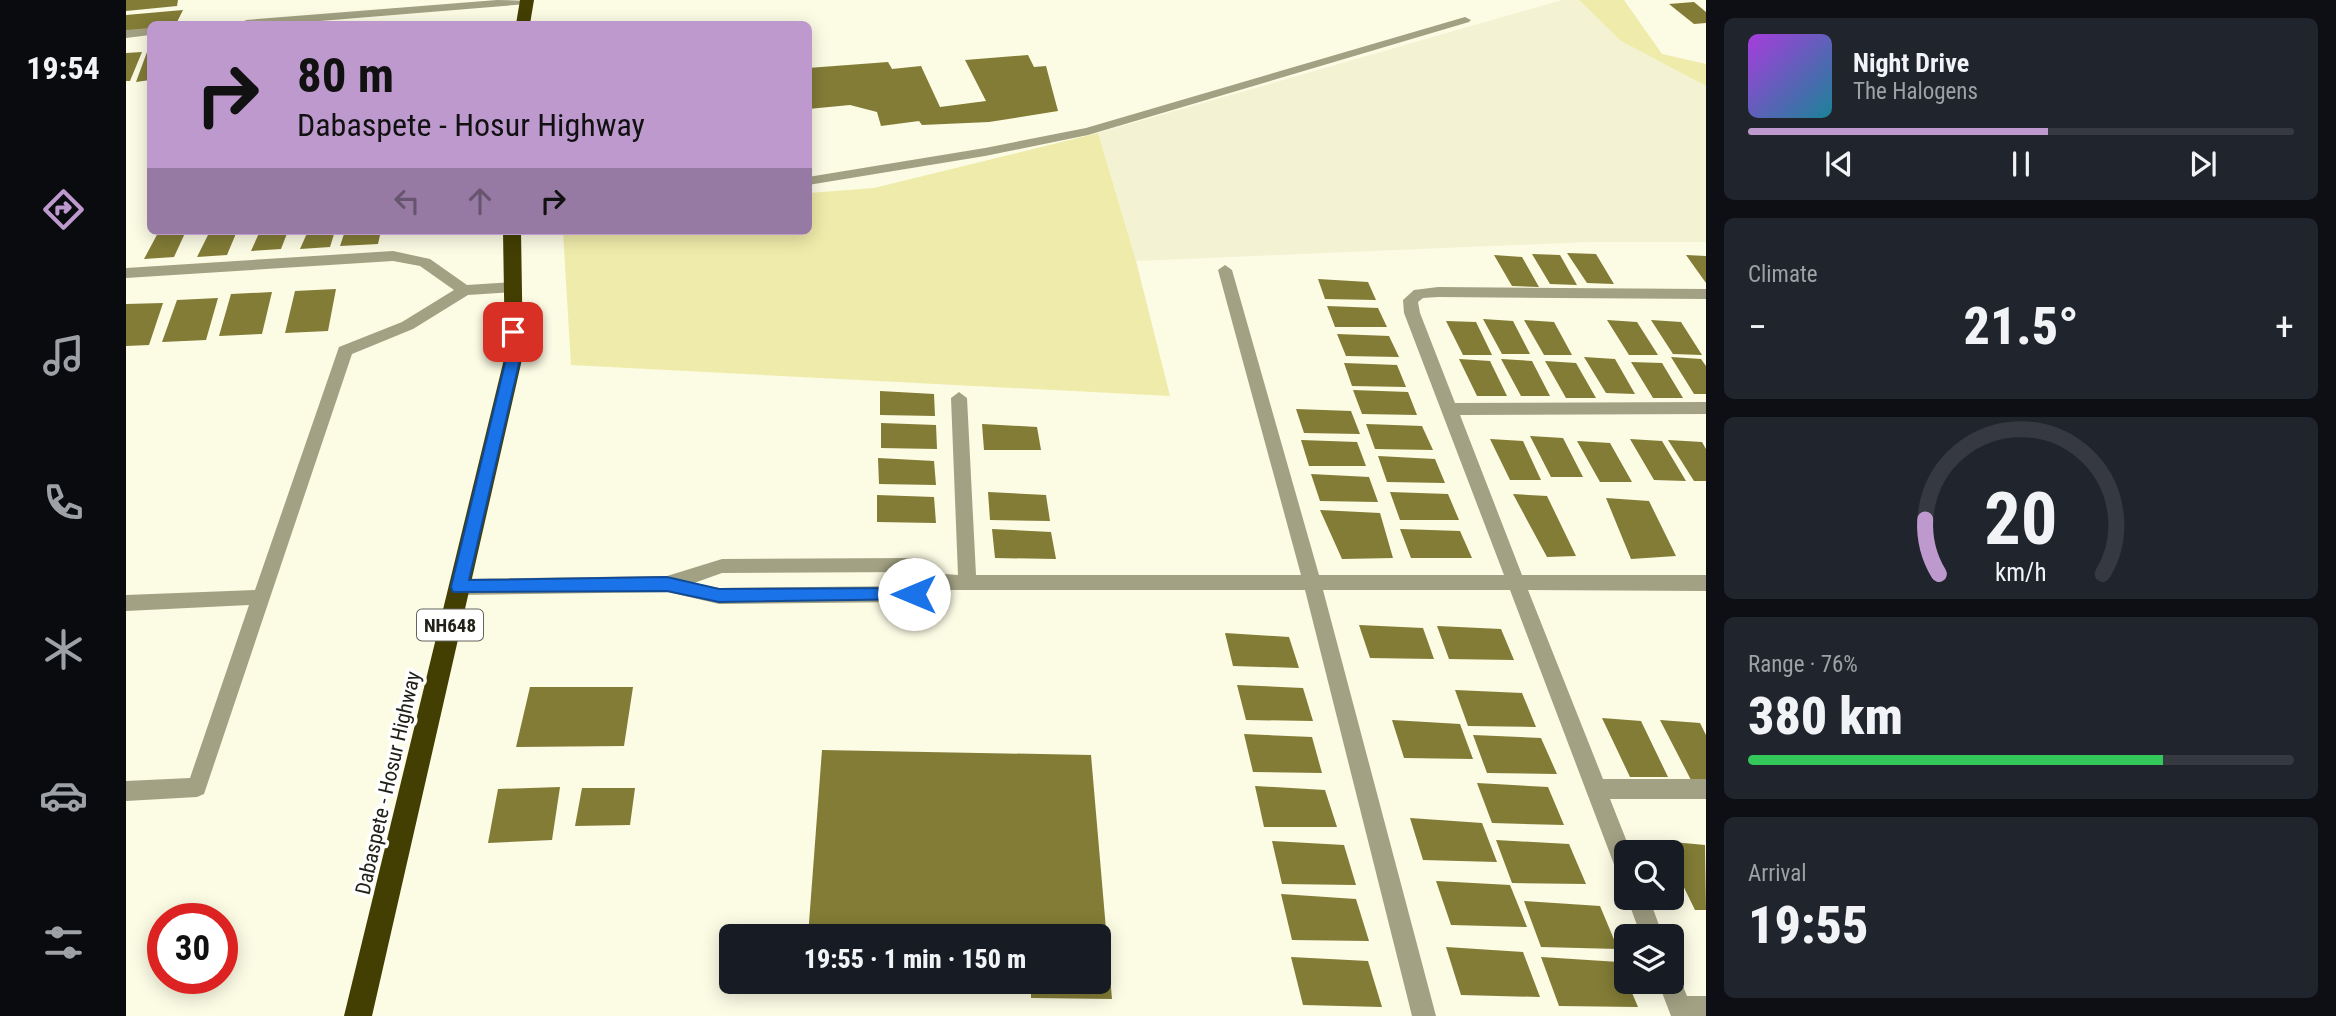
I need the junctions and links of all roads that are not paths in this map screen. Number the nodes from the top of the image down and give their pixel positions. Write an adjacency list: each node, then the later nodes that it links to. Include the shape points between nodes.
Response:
1 (527, 1): 3 (street); 4 (highway)
2 (1465, 20): 7 (street, via 1088,131)
3 (283, 21)
4 (524, 21)
5 (147, 32): 6 (street)
6 (126, 34)
7 (812, 180)
8 (512, 235): 11 (highway, Dabaspete - Hosur Highway / NH648)
9 (1225, 270): 19 (street)
10 (126, 274): 12 (street, via 415,257)
11 (513, 287): 12 (street); 23 (highway, Dabaspete - Hosur Highway / NH648, via 514,355)
12 (464, 290): 24 (street, via 411,324 345,351)
13 (1706, 293): 16 (street, via 1419,293 1410,300 1412,313)
14 (959, 397): 18 (street)
15 (1706, 408): 16 (street)
16 (1448, 409): 22 (street)
17 (942, 582): 18 (street); 21 (street, via 914,594 719,596); 21 (street, via 916,565 722,566)
18 (967, 582): 19 (street)
19 (1312, 583): 22 (street); 34 (street)
20 (1706, 583): 22 (street)
21 (667, 584): 23 (street)
22 (1518, 584): 26 (street)
23 (459, 587): 33 (highway, Dabaspete - Hosur Highway / NH648)
24 (261, 597): 25 (street); 28 (street, via 197,787)
25 (126, 603)
26 (1596, 789): 27 (street); 29 (street)
27 (1706, 789)
28 (126, 791)
29 (1616, 840)
30 (1674, 994): 32 (street)
31 (1706, 1008): 32 (street)
32 (1681, 1012)
33 (358, 1016)
34 (1424, 1016)

